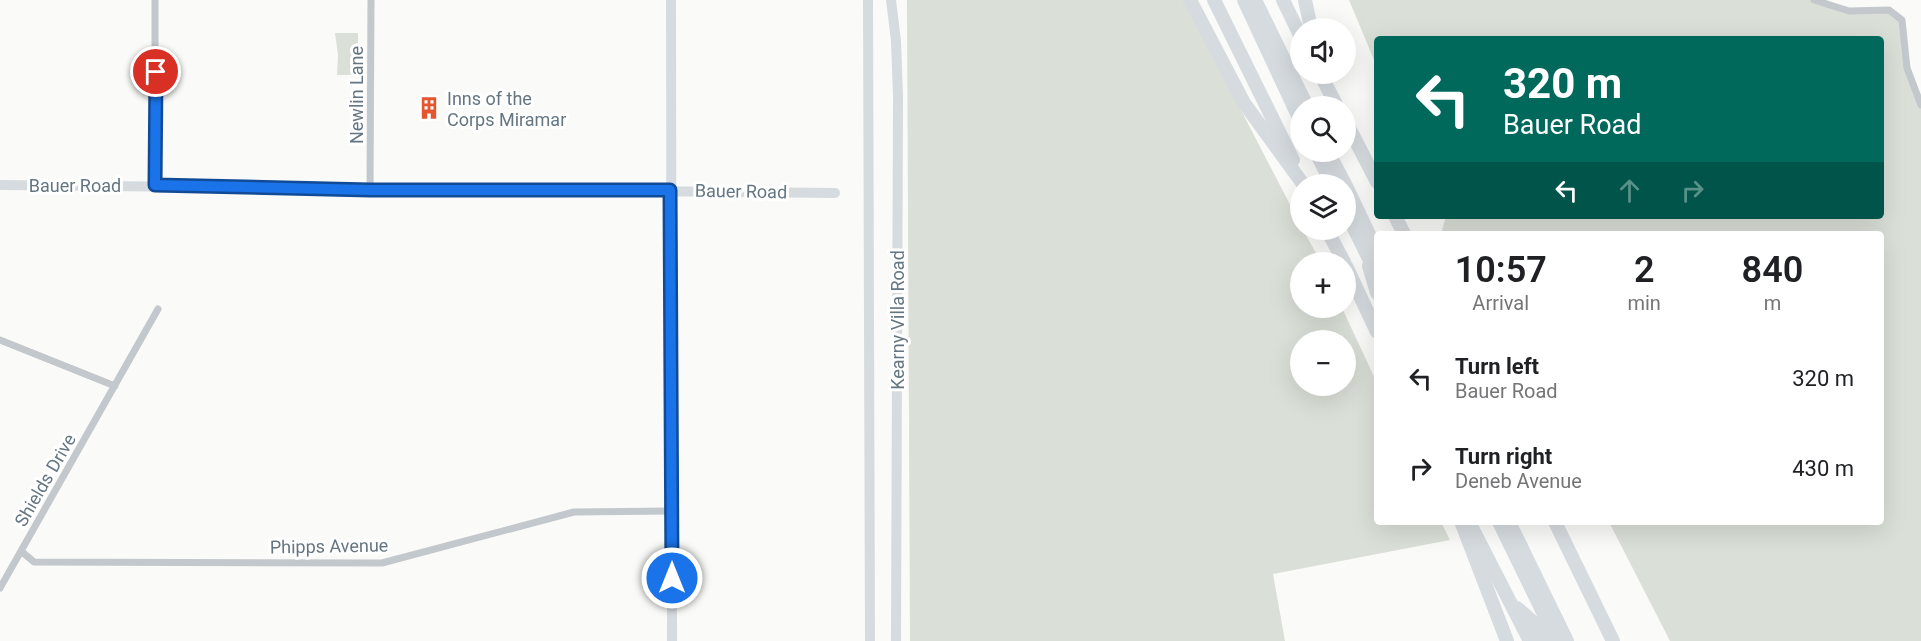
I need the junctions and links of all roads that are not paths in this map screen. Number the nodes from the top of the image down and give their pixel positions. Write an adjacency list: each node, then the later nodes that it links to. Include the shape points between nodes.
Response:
1 (155, 0): 23 (street)
2 (371, 0): 24 (street, Newlin Lane)
3 (671, 0): 25 (street)
4 (868, 0): 48 (street, Kearny Villa Road)
5 (891, 0): 49 (street, Kearny Villa Road, via 898,96)
6 (1190, 0): 19 (highway, via 1244,103)
7 (1214, 0): 20 (highway)
8 (1244, 0): 16 (highway)
9 (1255, 0): 15 (highway)
10 (1283, 0): 13 (highway)
11 (1305, 0): 14 (highway)
12 (1814, 0): 17 (street, via 1849,11 1888,10 1902,20 1907,68)
13 (1292, 18)
14 (1309, 18)
15 (1302, 96)
16 (1290, 99)
17 (1921, 105)
18 (1356, 141): 21 (highway)
19 (1297, 174)
20 (1299, 174)
21 (1374, 176)
22 (0, 185): 23 (street, Bauer Road)
23 (155, 185): 24 (street, Bauer Road)
24 (370, 190): 25 (street, Bauer Road)
25 (670, 190): 26 (street, Bauer Road); 38 (street)
26 (835, 193)
27 (1356, 208): 29 (highway)
28 (1356, 233): 30 (highway)
29 (1374, 245)
30 (1363, 247): 31 (highway); 32 (highway)
31 (1374, 268)
32 (1374, 283)
33 (1356, 287): 35 (highway)
34 (158, 309): 37 (street, Shields Drive)
35 (1374, 326)
36 (0, 340): 37 (street)
37 (115, 387): 44 (street, Shields Drive)
38 (671, 511): 44 (street, Phipps Avenue, via 574,512 382,563 34,562); 47 (street)
39 (1462, 525): 50 (highway)
40 (1471, 525): 46 (highway)
41 (1500, 525): 53 (highway)
42 (1510, 525): 54 (highway)
43 (1556, 525): 55 (highway)
44 (21, 551): 45 (street, Shields Drive)
45 (0, 588)
46 (1513, 605): 51 (highway); 52 (highway, via 1533,622)
47 (672, 641)
48 (870, 641)
49 (896, 641)
50 (1507, 641)
51 (1530, 641)
52 (1543, 641)
53 (1557, 641)
54 (1567, 641)
55 (1613, 641)

